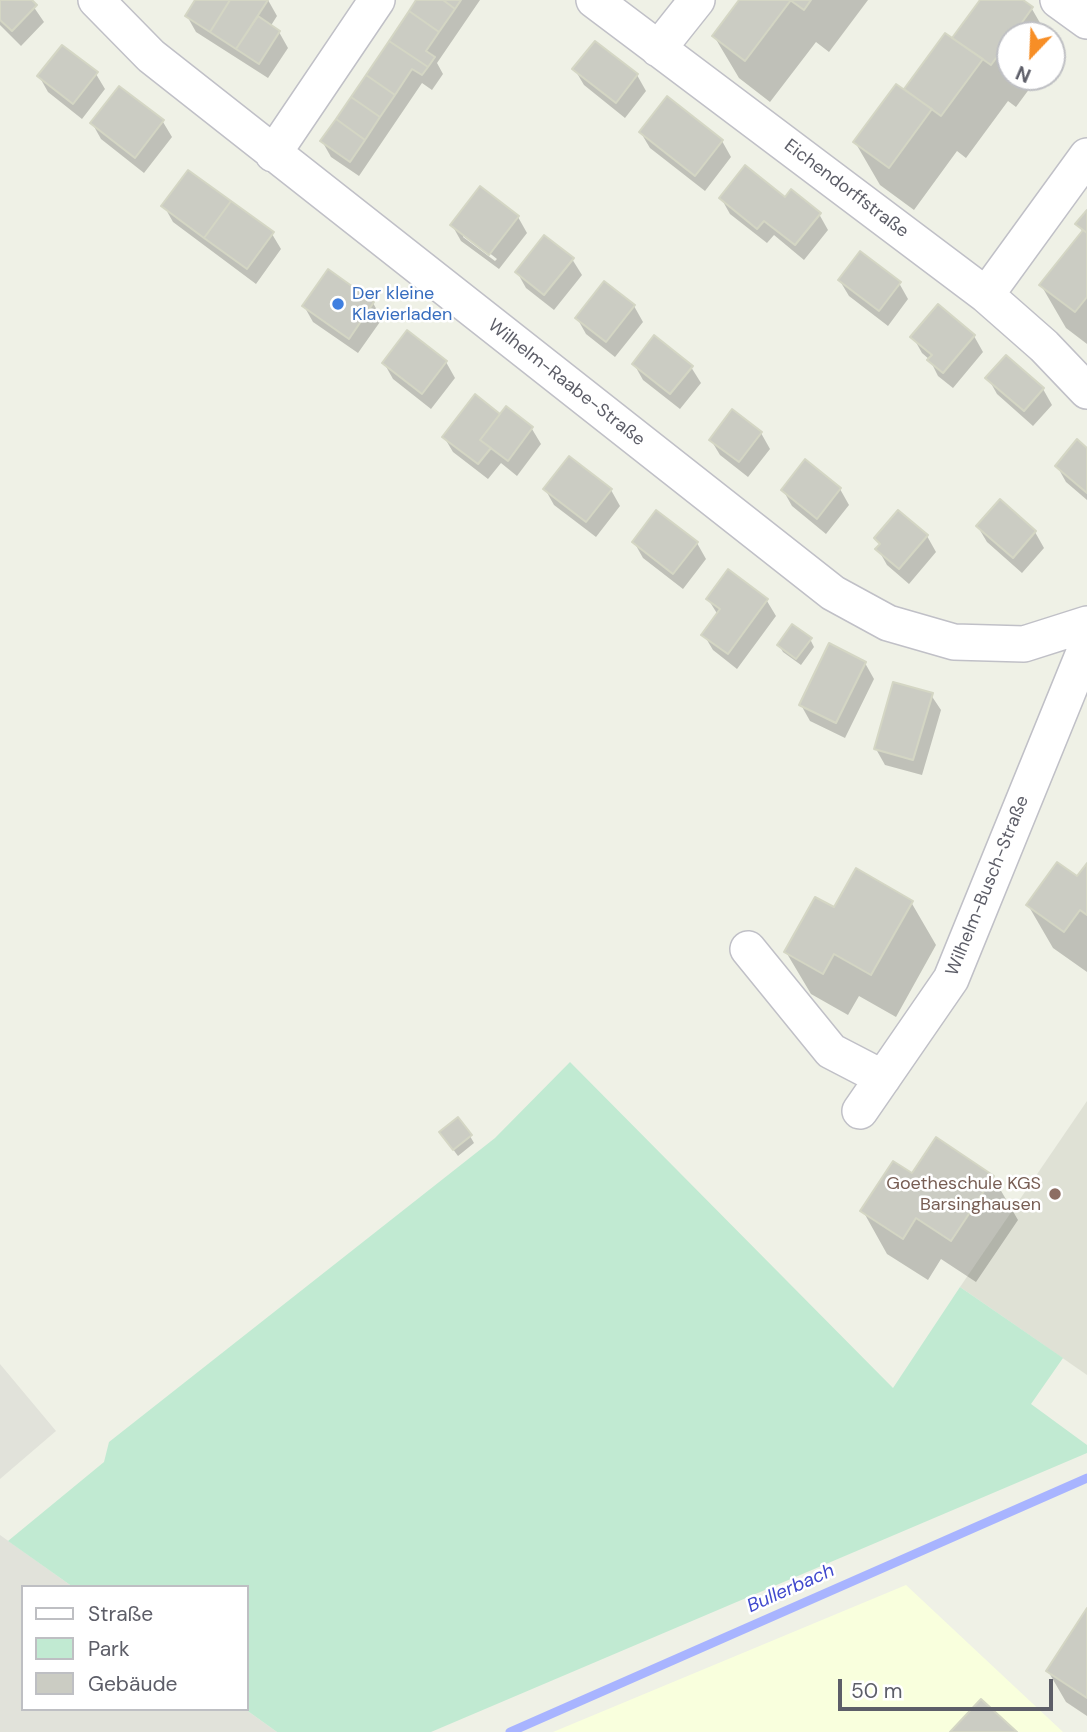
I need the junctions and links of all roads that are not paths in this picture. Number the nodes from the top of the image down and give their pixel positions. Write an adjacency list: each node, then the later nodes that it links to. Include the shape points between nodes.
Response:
1 (96, 0): 8 (street, Wilhelm-Raabe-Straße, via 151,56)
2 (377, 0): 8 (street)
3 (594, 0): 7 (street, Eichendorffstraße)
4 (697, 0): 7 (street)
5 (1059, 0): 6 (street)
6 (1087, 21)
7 (658, 48): 10 (street, Eichendorffstraße)
8 (273, 154): 12 (street, Wilhelm-Raabe-Straße, via 833,593 888,623 954,642 1024,644)
9 (1087, 156): 10 (street)
10 (986, 295): 11 (street, Eichendorffstraße, via 1044,345)
11 (1087, 391)
12 (1087, 624)
13 (1087, 645): 15 (street, Wilhelm-Busch-Straße, via 951,979)
14 (748, 948): 15 (street, via 831,1051)
15 (883, 1078): 16 (street, Wilhelm-Busch-Straße)
16 (860, 1111)

